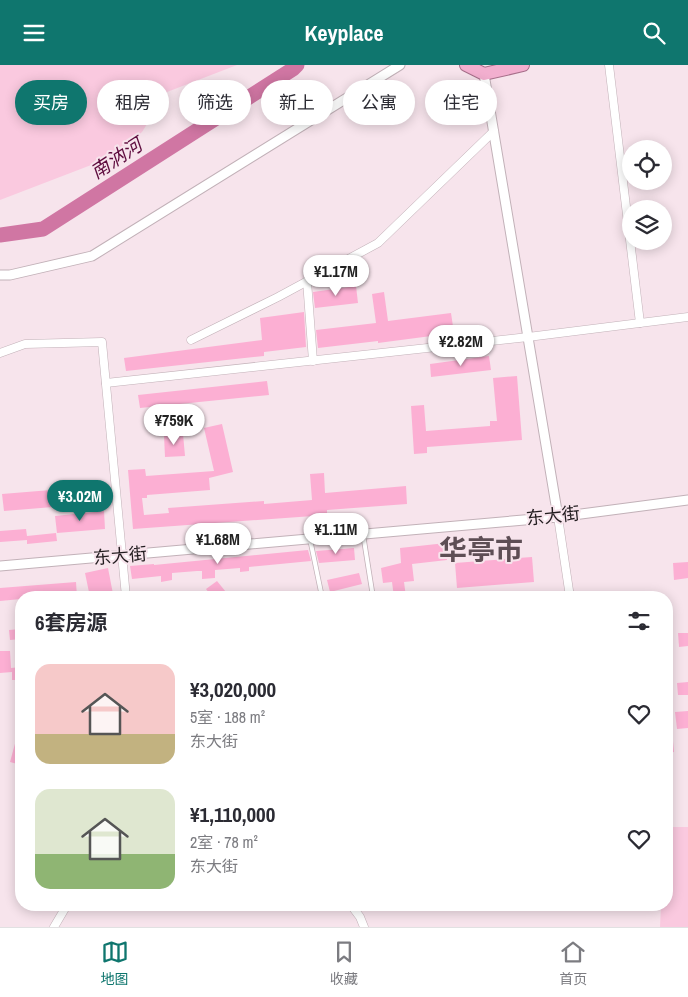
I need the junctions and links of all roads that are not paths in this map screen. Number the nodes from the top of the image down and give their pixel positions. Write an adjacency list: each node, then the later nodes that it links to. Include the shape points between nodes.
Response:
1 (400, 65): 7 (street, via 92,256)
2 (466, 65): 5 (highway)
3 (523, 65): 5 (highway)
4 (609, 65): 10 (street)
5 (484, 74): 6 (street)
6 (494, 131): 8 (street, via 378,243); 11 (street)
7 (0, 275)
8 (307, 281): 12 (street); 14 (street)
9 (688, 317): 10 (street)
10 (640, 323): 11 (street)
11 (528, 337): 14 (street); 17 (street)
12 (192, 340)
13 (0, 353): 15 (street, via 26,344 102,342)
14 (313, 361): 15 (street)
15 (106, 383): 20 (street)
16 (688, 500): 17 (street, 东大街)
17 (558, 517): 18 (street, 东大街); 25 (street)
18 (363, 534): 19 (street, 东大街); 24 (lane)
19 (310, 539): 20 (street, 东大街); 23 (lane)
20 (122, 555): 21 (street, 东大街); 22 (street)
21 (0, 566)
22 (125, 591)
23 (321, 591)
24 (372, 591)
25 (569, 591)
26 (63, 911): 28 (street)
27 (356, 911): 29 (street)
28 (54, 927)
29 (364, 927)

